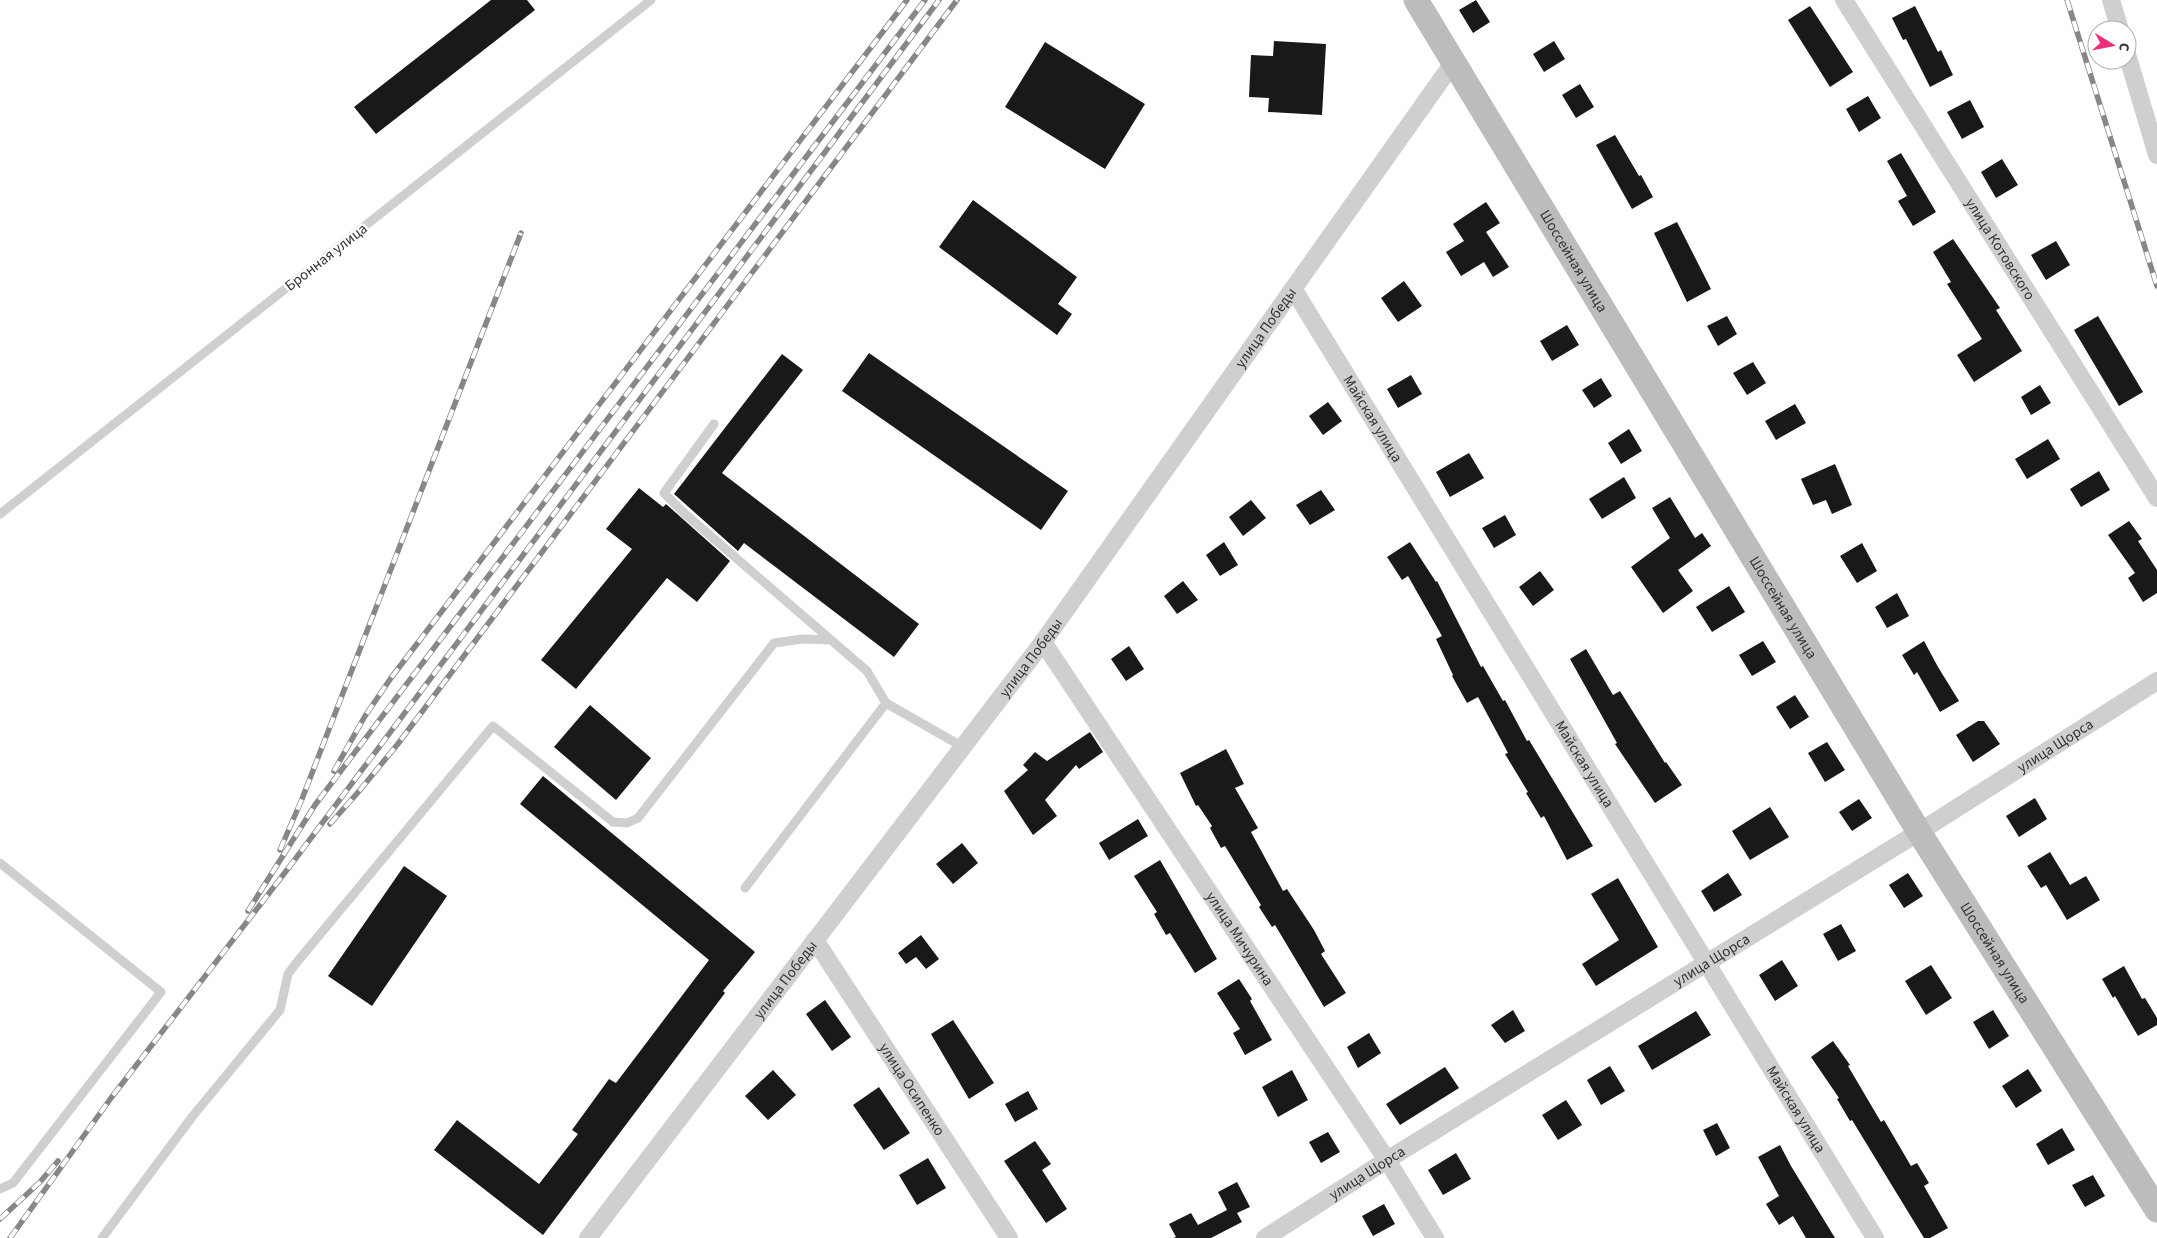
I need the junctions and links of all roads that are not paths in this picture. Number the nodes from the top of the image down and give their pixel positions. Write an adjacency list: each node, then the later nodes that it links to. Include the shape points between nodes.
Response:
1 (652, 0): 12 (lane, Бронная улица)
2 (1416, 0): 6 (main road, Шоссейная улица)
3 (1844, 0): 11 (street, улица Котовского)
4 (2111, 0): 5 (street)
5 (2117, 20)
6 (1453, 63): 9 (street, улица Победы); 18 (main road, Шоссейная улица)
7 (2132, 70): 8 (street)
8 (2157, 155)
9 (1294, 290): 14 (street, улица Победы); 22 (street, Майская улица)
10 (714, 424): 13 (lane, via 664,493)
11 (2157, 498)
12 (0, 514)
13 (831, 640): 16 (lane, via 867,672); 26 (lane, via 774,643 638,818 627,823 613,822 494,726 296,962 288,974 280,1010 192,1116)
14 (1043, 642): 17 (street, улица Победы); 23 (street, улица Мичурина)
15 (2157, 681): 18 (street, улица Щорса)
16 (886, 703): 17 (lane); 20 (lane)
17 (963, 747): 21 (street, улица Победы)
18 (1919, 832): 22 (street, улица Щорса); 25 (main road, Шоссейная улица)
19 (0, 863): 24 (lane, via 161,992 13,1183)
20 (744, 888)
21 (815, 940): 27 (street, улица Победы); 28 (street, улица Осипенко)
22 (1707, 964): 23 (street, улица Щорса); 31 (street, Майская улица)
23 (1387, 1160): 29 (street, улица Щорса); 30 (street, улица Мичурина)
24 (0, 1189)
25 (2157, 1210)
26 (102, 1238)
27 (588, 1238)
28 (1009, 1238)
29 (1265, 1238)
30 (1435, 1238)
31 (1875, 1238)

